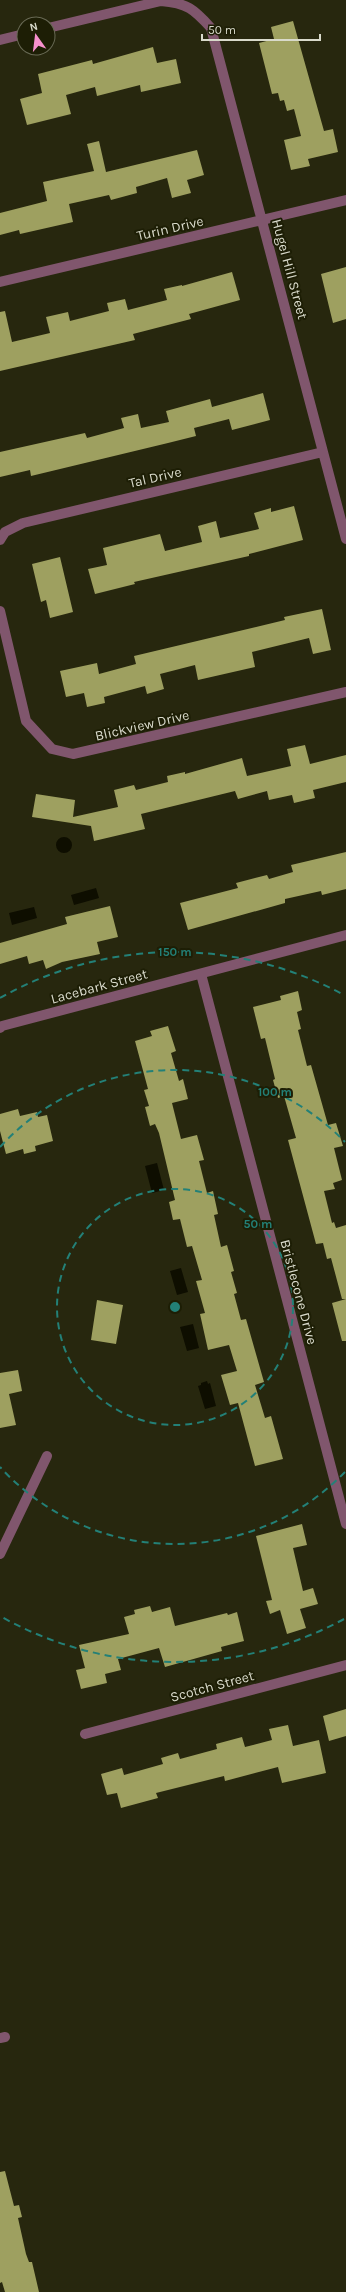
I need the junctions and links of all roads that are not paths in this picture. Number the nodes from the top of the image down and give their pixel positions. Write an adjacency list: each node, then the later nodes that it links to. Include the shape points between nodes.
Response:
1 (56, 26): 5 (street, Hugel Hill Street, via 161,1 180,3 197,12 211,28)
2 (16, 36): 3 (street)
3 (0, 40)
4 (346, 200): 5 (street, Turin Drive)
5 (262, 220): 6 (street, Turin Drive); 7 (street, Hugel Hill Street)
6 (0, 282)
7 (323, 452): 8 (street, Hugel Hill Street); 9 (street, Tal Drive, via 22,523 5,532)
8 (346, 539)
9 (0, 540)
10 (0, 611): 11 (street)
11 (4, 652): 12 (street, Blickview Drive, via 26,721 52,750 73,754)
12 (346, 692)
13 (346, 935): 14 (street, Lacebark Street)
14 (201, 974): 15 (street, Lacebark Street); 17 (street, Bristlecone Drive)
15 (0, 1028)
16 (47, 1456): 18 (street)
17 (346, 1524)
18 (0, 1554)
19 (346, 1665): 20 (street, Scotch Street)
20 (85, 1734)

